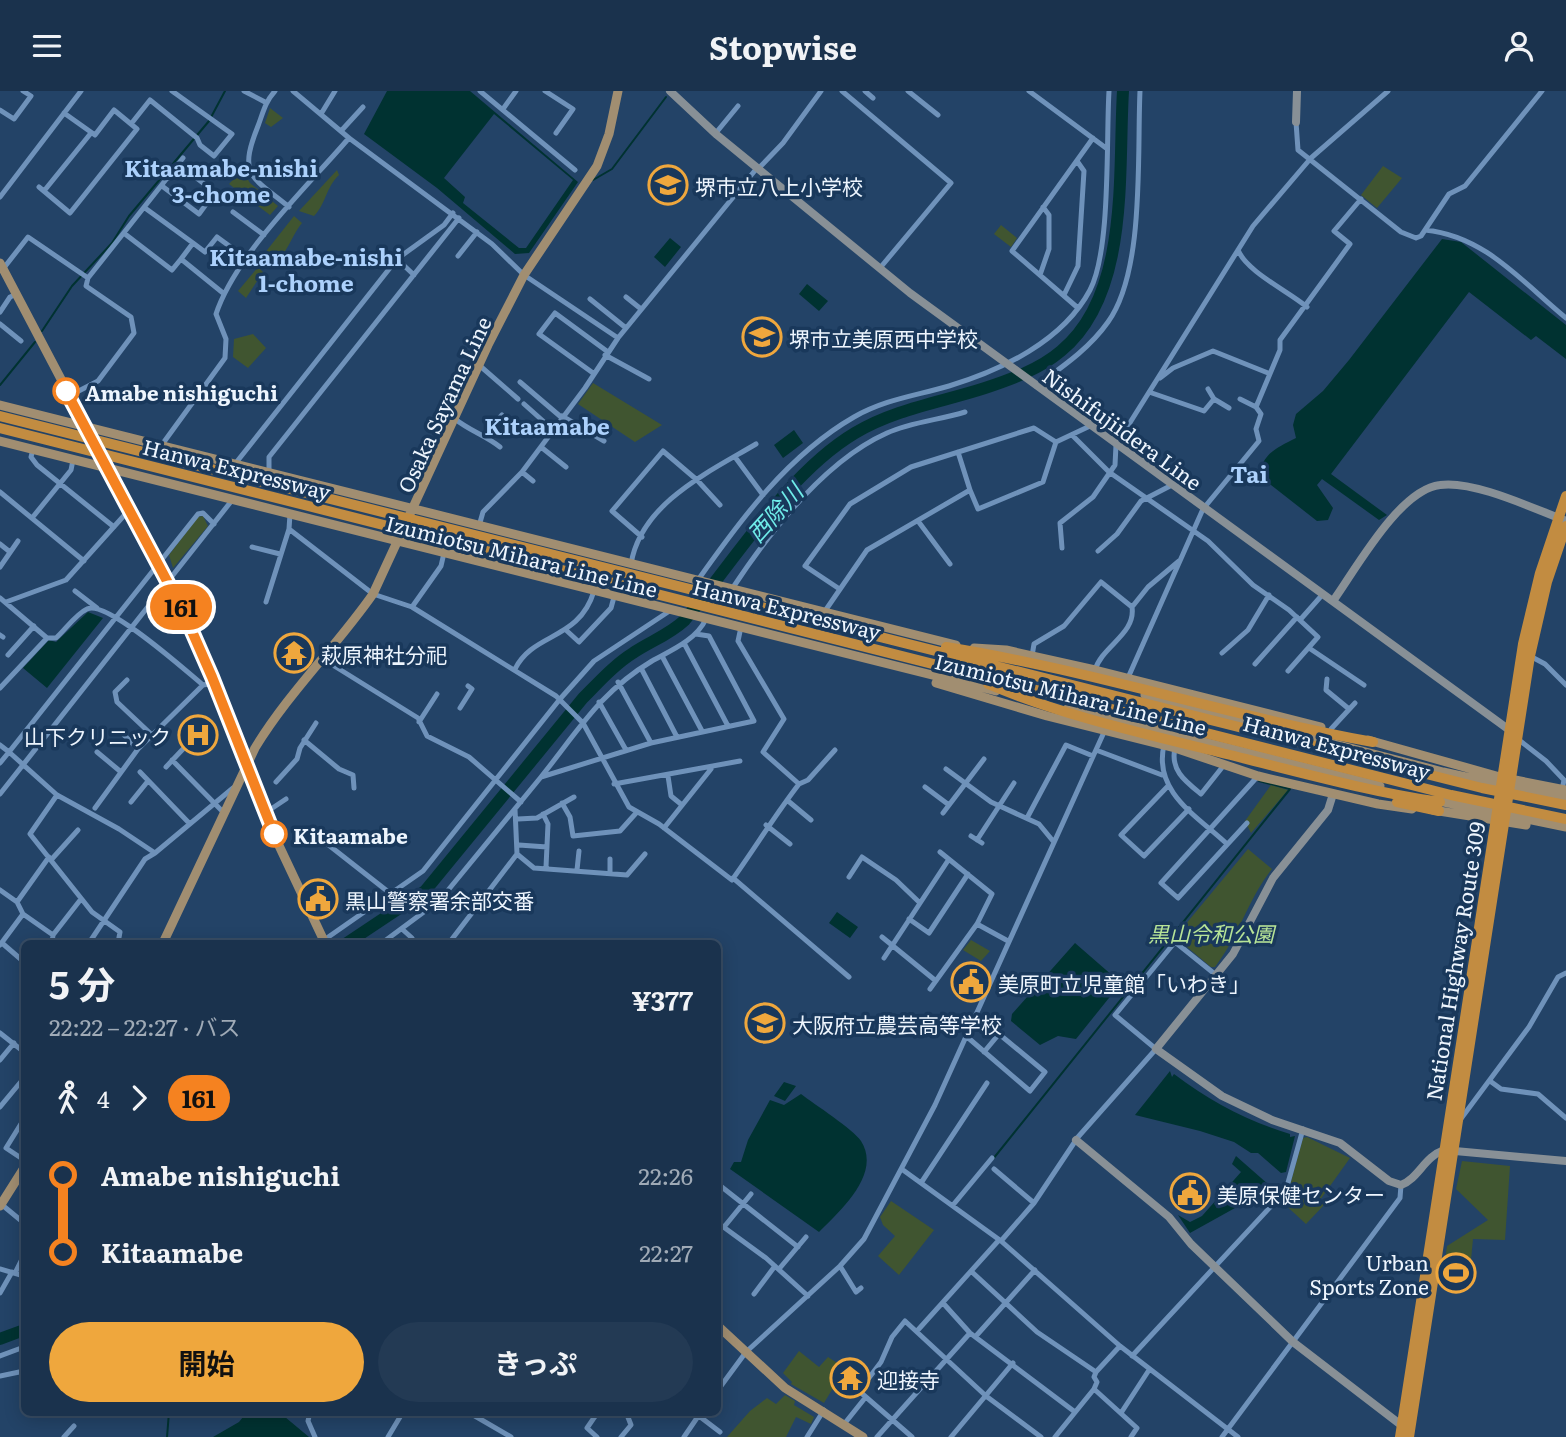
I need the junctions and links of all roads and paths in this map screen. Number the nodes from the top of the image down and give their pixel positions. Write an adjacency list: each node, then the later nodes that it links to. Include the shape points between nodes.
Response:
1 (23, 91): 28 (street, via 31,96 14,119)
2 (81, 91): 29 (street)
3 (172, 91): 33 (street, via 232,134 214,156 150,100)
4 (244, 91): 24 (street)
5 (275, 91): 24 (street)
6 (293, 91): 30 (street)
7 (335, 91): 30 (street)
8 (480, 91): 27 (street)
9 (516, 91): 27 (street)
10 (545, 91): 36 (street, via 573,109)
11 (618, 91): 71 (main road, Osaka Sayama Line, via 597,166)
12 (670, 91): 37 (street, Nishifujiidera Line)
13 (821, 91): 46 (street, via 783,143)
14 (842, 91): 69 (street, via 951,183)
15 (865, 91): 23 (street)
16 (908, 91): 31 (street)
17 (1029, 91): 39 (street)
18 (1109, 91): 40 (street)
19 (1140, 91): 96 (street, via 1133,247 1119,302 1094,340)
20 (1297, 91): 32 (street)
21 (1388, 91): 41 (street)
22 (1542, 91): 58 (street, via 1465,186 1449,194)
23 (873, 97)
24 (265, 102): 52 (street, via 251,139 247,167 253,178)
25 (738, 106): 37 (street)
26 (363, 107): 34 (street)
27 (503, 109): 47 (street)
28 (0, 110)
29 (65, 113): 35 (street); 50 (street)
30 (321, 114): 34 (street)
31 (938, 115)
32 (1296, 122): 41 (street, via 1298,150)
33 (131, 124): 35 (street, via 114,110 94,135); 35 (street, via 137,129 70,213 42,189)
34 (341, 131): 38 (street)
35 (91, 133)
36 (556, 133)
37 (716, 134): 46 (street, Nishifujiidera Line)
38 (349, 138): 52 (street); 56 (street)
39 (1093, 138): 40 (street); 43 (street)
40 (1106, 148): 80 (street, via 1102,243 1091,289)
41 (1311, 157): 51 (street); 63 (street)
42 (183, 158): 45 (street)
43 (1077, 161): 53 (street); 76 (street, via 1084,171 1078,266)
44 (146, 163): 48 (street)
45 (178, 164): 48 (street); 49 (street, via 215,192 199,214)
46 (758, 168): 69 (street, Nishifujiidera Line); 81 (street)
47 (575, 170)
48 (165, 177): 49 (street)
49 (162, 186): 54 (street)
50 (0, 197)
51 (1361, 199): 58 (street, via 1401,232 1416,238); 79 (street, via 1334,231 1350,244)
52 (289, 207): 61 (street)
53 (1043, 207): 72 (street, via 1049,215 1049,249); 72 (street, via 1012,251)
54 (145, 208): 60 (street); 62 (street)
55 (233, 212): 61 (street)
56 (453, 213): 57 (street); 67 (street, via 444,225)
57 (459, 218): 59 (street); 70 (street)
58 (1425, 230): 83 (street, via 1449,233 1485,248)
59 (477, 232): 64 (street); 71 (street)
60 (125, 234): 65 (street, via 172,270); 73 (street)
61 (264, 235): 66 (street)
62 (193, 243): 65 (street); 66 (street, via 205,252 217,237)
63 (1238, 250): 79 (street, via 1243,261); 95 (street)
64 (457, 256)
65 (181, 259): 74 (street)
66 (247, 259): 74 (street)
67 (397, 259): 70 (street); 129 (street)
68 (2, 266): 73 (street, via 28,237); 75 (main road)
69 (880, 268): 90 (street, Nishifujiidera Line)
70 (414, 275): 132 (street, via 269,457)
71 (524, 275): 86 (street); 89 (main road, Osaka Sayama Line)
72 (1040, 275): 76 (street)
73 (88, 278): 99 (street, via 86,286 131,317 134,333 98,381)
74 (223, 293): 122 (street, via 215,314 226,339 225,358)
75 (17, 294): 82 (street); 99 (main road)
76 (1064, 295): 80 (street)
77 (626, 297): 81 (street)
78 (590, 299): 85 (street)
79 (1307, 307): 92 (street, via 1280,340)
80 (1079, 308): 90 (street, via 1062,327)
81 (641, 309): 85 (street)
82 (0, 312)
83 (1566, 318)
84 (0, 324): 87 (street)
85 (626, 328): 86 (street)
86 (618, 338): 88 (street)
87 (21, 341)
88 (607, 353): 91 (street); 91 (street, via 555,313 539,334); 93 (street)
89 (479, 365): 100 (street); 110 (main road, Osaka Sayama Line)
90 (1008, 365): 96 (street, Nishifujiidera Line); 141 (street, via 950,386 891,399 862,413 818,442)
91 (593, 373): 109 (street)
92 (1268, 373): 95 (street, via 1213,351 1173,368); 104 (street)
93 (649, 379)
94 (520, 382): 109 (street)
95 (1155, 382): 98 (street)
96 (1034, 385): 111 (street, Nishifujiidera Line)
97 (1209, 389): 101 (street)
98 (1149, 392): 101 (street, via 1204,411); 121 (street)
99 (69, 396): 112 (main road)
100 (518, 399)
101 (1214, 399): 105 (street)
102 (1240, 399): 104 (street)
103 (524, 404): 114 (street)
104 (1256, 407): 146 (street, via 1261,414 1256,429 1259,441)
105 (1229, 408)
106 (1, 410): 112 (main road, Izumiotsu Mihara Line Line); 201 (highway, Hanwa Expressway, via 641,579)
107 (965, 412): 176 (street, via 890,432 842,462 771,535)
108 (502, 415): 115 (street)
109 (562, 417): 114 (street); 118 (street)
110 (456, 419): 115 (street); 148 (main road, Osaka Sayama Line)
111 (1090, 426): 116 (street); 121 (street, Nishifujiidera Line)
112 (86, 427): 122 (main road, Izumiotsu Mihara Line Line); 130 (main road)
113 (0, 428): 217 (highway, Hanwa Expressway)
114 (552, 429): 124 (street)
115 (484, 435): 123 (street)
116 (1072, 435): 119 (street); 134 (street)
117 (0, 441): 125 (main road, Izumiotsu Mihara Line Line)
118 (604, 441)
119 (1056, 442): 126 (street, via 1034,428); 139 (street, via 1043,482 978,509)
120 (756, 444): 127 (street)
121 (1116, 445): 134 (street, via 1115,465); 138 (street, Nishifujiidera Line)
122 (161, 446): 129 (main road, Izumiotsu Mihara Line Line)
123 (500, 447)
124 (541, 447): 131 (street); 133 (street)
125 (33, 449): 128 (main road, Izumiotsu Mihara Line Line); 137 (street, via 33,461)
126 (958, 452): 139 (street); 177 (street, via 911,467 850,504 805,566)
127 (735, 457): 135 (street); 141 (street)
128 (73, 460): 130 (main road, Izumiotsu Mihara Line Line); 137 (street)
129 (235, 464): 132 (main road, Izumiotsu Mihara Line Line)
130 (107, 467): 144 (main road, Izumiotsu Mihara Line Line); 147 (main road)
131 (566, 467)
132 (269, 472): 148 (main road, Izumiotsu Mihara Line Line)
133 (522, 472): 136 (street); 154 (street, via 483,512)
134 (1109, 473): 143 (street); 163 (street, via 1093,497 1060,523)
135 (697, 480): 145 (street); 158 (street, via 665,503); 158 (street, via 663,451 612,510)
136 (533, 481)
137 (60, 484): 150 (street); 155 (street)
138 (1172, 485): 143 (street); 146 (street, Nishifujiidera Line)
139 (970, 490): 151 (street)
140 (0, 492): 150 (street)
141 (763, 495): 174 (street)
142 (1566, 496): 152 (highway, National Highway Route 309)
143 (1145, 498): 157 (street); 164 (street, via 1118,534)
144 (233, 499): 149 (main road, Izumiotsu Mihara Line Line); 153 (street)
145 (720, 505)
146 (1203, 509): 157 (street); 181 (street, Nishifujiidera Line)
147 (129, 510): 155 (street); 170 (main road)
148 (414, 510): 154 (main road, Izumiotsu Mihara Line Line); 160 (main road, Osaka Sayama Line)
149 (290, 514): 156 (street); 160 (main road, Izumiotsu Mihara Line Line)
150 (32, 518): 169 (street)
151 (918, 520): 172 (street); 177 (street, via 867,550)
152 (1563, 522): 185 (street, via 1458,485 1423,490 1400,509); 211 (highway, National Highway Route 309); 243 (highway, National Highway Route 309, via 1530,608)
153 (214, 524): 170 (street, via 200,512); 175 (street)
154 (479, 526): 171 (main road, Izumiotsu Mihara Line Line)
155 (114, 527): 169 (street)
156 (289, 529): 167 (street); 180 (street)
157 (1193, 530): 168 (street); 182 (street)
158 (642, 537): 171 (street)
159 (18, 541): 165 (street)
160 (400, 541): 166 (main road, Izumiotsu Mihara Line Line); 180 (main road, Osaka Sayama Line)
161 (0, 544): 165 (street)
162 (253, 547): 167 (street)
163 (1062, 548)
164 (1098, 551)
165 (10, 552): 173 (street)
166 (444, 553): 179 (main road, Izumiotsu Mihara Line Line); 188 (street, via 441,566)
167 (280, 555): 187 (street)
168 (1182, 558): 189 (street); 220 (street)
169 (84, 561): 186 (street, via 65,580)
170 (158, 563): 175 (main road); 193 (street)
171 (631, 564): 174 (main road, Izumiotsu Mihara Line Line)
172 (950, 564)
173 (0, 567)
174 (699, 580): 176 (main road, Izumiotsu Mihara Line Line)
175 (168, 582): 197 (street); 224 (main road)
176 (730, 588): 192 (main road, Izumiotsu Mihara Line Line)
177 (838, 588): 192 (street)
178 (75, 591): 190 (street)
179 (594, 591): 183 (main road, Izumiotsu Mihara Line Line); 199 (street, via 590,606)
180 (373, 594): 188 (street); 212 (main road, Osaka Sayama Line)
181 (1323, 594): 185 (street, Nishifujiidera Line); 195 (street)
182 (1269, 595): 195 (street); 207 (street, via 1248,630)
183 (614, 597): 191 (main road, Izumiotsu Mihara Line Line); 199 (street, via 612,606 579,642)
184 (0, 598): 186 (street)
185 (1333, 601): 243 (street, Nishifujiidera Line)
186 (6, 602): 196 (street)
187 (266, 602)
188 (412, 607): 216 (street)
189 (1132, 607): 210 (street, via 1101,582 1064,627 1034,644); 218 (street, via 1130,624 1098,659)
190 (97, 608): 193 (street); 202 (street, via 88,608 56,638)
191 (673, 611): 194 (main road, Izumiotsu Mihara Line Line); 232 (street, via 594,661)
192 (824, 612): 204 (street); 205 (main road, Izumiotsu Mihara Line Line)
193 (115, 618): 197 (street); 259 (street)
194 (705, 619): 198 (main road, Izumiotsu Mihara Line Line); 200 (street)
195 (1299, 619): 206 (street, via 1318,637); 213 (street)
196 (34, 626): 202 (street); 208 (street)
197 (133, 628): 226 (street); 267 (street)
198 (741, 628): 204 (main road, Izumiotsu Mihara Line Line); 285 (street, via 738,641 784,719 763,753)
199 (567, 631): 216 (street, via 528,650)
200 (696, 633): 203 (street); 241 (street, via 709,636 754,721)
201 (881, 636): 251 (highway, via 983,653); 305 (highway, Hanwa Expressway, via 1482,788)
202 (47, 638): 229 (street)
203 (684, 643): 209 (street); 241 (street)
204 (814, 646): 214 (main road, Izumiotsu Mihara Line Line)
205 (965, 647): 210 (main road); 230 (main road, Izumiotsu Mihara Line Line)
206 (1308, 647): 219 (street); 227 (street)
207 (1222, 653)
208 (8, 655)
209 (662, 656): 215 (street); 245 (street)
210 (1032, 656): 218 (main road)
211 (1530, 656): 225 (street); 250 (highway, National Highway Route 309)
212 (323, 659): 238 (street); 269 (main road, Osaka Sayama Line, via 270,723)
213 (1255, 664)
214 (891, 667): 237 (main road, Izumiotsu Mihara Line Line); 246 (main road)
215 (640, 668): 223 (street); 248 (street)
216 (515, 669): 232 (street)
217 (953, 670): 254 (highway); 318 (highway, Hanwa Expressway, via 1451,795)
218 (1095, 670): 220 (main road)
219 (1287, 671)
220 (1128, 678): 230 (street); 242 (main road)
221 (1327, 679): 236 (street, via 1326,690)
222 (127, 680): 247 (street, via 115,692 117,702)
223 (618, 682): 233 (street); 252 (street)
224 (215, 683): 226 (street); 269 (main road)
225 (1566, 684)
226 (203, 685): 247 (street)
227 (1364, 685)
228 (468, 686): 235 (street, via 472,689)
229 (0, 688)
230 (1123, 689): 237 (street); 292 (main road, Izumiotsu Mihara Line Line, via 1387,757)
231 (437, 694): 238 (street)
232 (559, 699): 240 (street); 280 (street)
233 (599, 702): 240 (street); 257 (street)
234 (1355, 703): 236 (street)
235 (460, 709)
236 (1349, 709): 242 (street)
237 (1111, 718): 246 (street); 291 (main road, Izumiotsu Mihara Line Line)
238 (419, 722): 280 (street, via 427,736 469,758)
239 (316, 723): 249 (street)
240 (583, 723): 262 (street); 276 (street)
241 (728, 726): 245 (street)
242 (1331, 729): 251 (main road)
243 (1508, 729): 279 (highway, National Highway Route 309)
244 (120, 731): 255 (street)
245 (702, 731): 248 (street)
246 (1105, 731): 254 (main road); 261 (street)
247 (152, 735): 255 (street)
248 (677, 737): 252 (street)
249 (304, 740): 282 (street, via 297,759); 290 (street, via 353,775)
250 (1518, 740): 279 (highway, National Highway Route 309); 292 (street, via 1564,780)
251 (1373, 742): 279 (main road)
252 (651, 743): 257 (street)
253 (0, 745): 259 (street)
254 (1171, 745): 268 (main road); 268 (street, via 1176,769 1201,794); 275 (street); 291 (highway); 306 (highway, via 1293,777)
255 (138, 749): 273 (street)
256 (183, 749): 264 (street)
257 (626, 750): 262 (street)
258 (835, 750): 285 (street)
259 (9, 752): 266 (street); 267 (street)
260 (97, 753): 273 (street)
261 (1094, 753): 275 (street); 317 (street, via 1066,745); 329 (street)
262 (600, 757): 276 (street); 284 (street)
263 (984, 759): 287 (street)
264 (172, 760): 270 (street); 302 (street)
265 (740, 761): 271 (street)
266 (0, 763)
267 (23, 765): 293 (street); 295 (street)
268 (1224, 765): 278 (main road)
269 (246, 766): 286 (main road, Osaka Sayama Line); 313 (main road)
270 (166, 767)
271 (711, 769): 277 (street); 303 (street)
272 (946, 769): 287 (street)
273 (121, 772): 308 (street)
274 (140, 772): 281 (street)
275 (1162, 775): 289 (street)
276 (541, 776): 300 (street)
277 (668, 776): 284 (street); 303 (street, via 671,796)
278 (1258, 776): 294 (main road); 325 (street)
279 (1506, 778): 292 (main road); 320 (highway, National Highway Route 309)
280 (496, 780): 300 (street); 350 (street, via 423,871)
281 (148, 781): 299 (street); 321 (street)
282 (276, 782)
283 (1014, 783): 307 (street)
284 (614, 784): 311 (street)
285 (799, 784): 298 (street)
286 (238, 785): 302 (street); 312 (main road, Osaka Sayama Line)
287 (965, 785): 304 (street); 307 (street)
288 (925, 787): 304 (street)
289 (1167, 787): 310 (street); 310 (street, via 1121,835 1144,856)
290 (354, 788)
291 (1386, 791): 306 (highway)
292 (1565, 793)
293 (0, 794)
294 (1334, 794): 306 (main road, via 1394,807); 376 (street, via 1328,810 1265,890 1240,943)
295 (57, 795): 337 (street); 340 (street, via 30,834)
296 (574, 797): 301 (street)
297 (286, 800): 313 (street)
298 (787, 800): 319 (street); 323 (street)
299 (131, 801)
300 (521, 801): 309 (street)
301 (562, 803): 311 (street, via 573,836 620,831); 315 (street)
302 (213, 804): 312 (street); 321 (street)
303 (682, 805): 324 (street)
304 (950, 805): 314 (street)
305 (1566, 805)
306 (1440, 806): 320 (main road); 326 (main road)
307 (999, 807): 317 (street); 328 (street)
308 (96, 808)
309 (515, 809): 316 (street); 358 (street, via 440,900)
310 (1189, 809): 325 (street)
311 (636, 812): 324 (street)
312 (224, 813): 364 (main road, Osaka Sayama Line)
313 (265, 813): 365 (main road)
314 (943, 813)
315 (543, 814): 316 (street); 334 (street, via 548,824)
316 (518, 818): 333 (street)
317 (1027, 818): 329 (street)
318 (1566, 819)
319 (811, 820)
320 (1501, 822): 326 (main road); 392 (highway, National Highway Route 309); 396 (highway, National Highway Route 309)
321 (189, 823): 337 (street)
322 (1247, 823): 332 (street)
323 (766, 825): 331 (street); 348 (street)
324 (664, 828): 348 (street)
325 (1210, 828): 332 (street); 332 (street, via 1161,883 1178,898)
326 (1566, 829)
327 (78, 830): 340 (street)
328 (977, 840)
329 (1053, 841): 370 (street)
330 (326, 843): 350 (street)
331 (790, 844)
332 (1227, 844)
333 (519, 845): 334 (street); 338 (street)
334 (547, 847): 343 (street)
335 (579, 851): 344 (street)
336 (940, 852): 342 (street)
337 (155, 853): 355 (street, via 145,859)
338 (517, 854): 343 (street, via 534,868); 369 (street)
339 (645, 854): 345 (street, via 627,875)
340 (50, 859): 351 (street); 352 (street)
341 (610, 859): 345 (street)
342 (949, 859): 346 (street); 353 (street)
343 (546, 867): 344 (street)
344 (578, 870): 345 (street)
345 (610, 873)
346 (968, 874): 356 (street, via 929,933); 357 (street, via 992,894)
347 (849, 877): 353 (street, via 862,857)
348 (733, 878): 377 (street)
349 (0, 890): 352 (street)
350 (391, 894): 366 (street)
351 (80, 899): 355 (street); 359 (street)
352 (17, 902): 354 (street)
353 (920, 903): 356 (street)
354 (23, 914): 359 (street); 371 (street)
355 (103, 919): 362 (street); 363 (street, via 120,932)
356 (909, 919): 372 (street)
357 (977, 924): 370 (street); 378 (street)
358 (402, 929): 367 (street); 368 (street)
359 (53, 935): 361 (street)
360 (882, 937): 372 (street)
361 (52, 940)
362 (91, 940)
363 (119, 940)
364 (164, 940)
365 (325, 940)
366 (326, 940)
367 (386, 940)
368 (410, 940)
369 (451, 940)
370 (1008, 941): 381 (street)
371 (1, 944): 374 (street)
372 (892, 946): 373 (street); 378 (street)
373 (884, 958)
374 (21, 960)
375 (1566, 973): 387 (street, via 1558,977)
376 (1216, 975): 384 (street); 384 (street, via 1175,942 1115,1015)
377 (849, 977)
378 (936, 981): 379 (street)
379 (930, 989)
380 (0, 1033): 382 (street)
381 (966, 1036): 385 (street); 401 (street)
382 (14, 1043): 383 (street); 386 (street)
383 (21, 1049)
384 (1156, 1049): 394 (street, via 1222,1096); 395 (street)
385 (984, 1052): 385 (street, via 999,1034 1045,1072 1030,1091)
386 (0, 1060)
387 (1490, 1081): 391 (street, via 1502,1089 1538,1094); 392 (street)
388 (21, 1082): 390 (street)
389 (987, 1083): 403 (street)
390 (0, 1107)
391 (1566, 1118)
392 (1459, 1121): 396 (highway, National Highway Route 309)
393 (21, 1124): 397 (street, via 6,1148)
394 (1303, 1129): 404 (street, via 1340,1143 1389,1181); 420 (street, via 1286,1189)
395 (1076, 1140): 407 (street); 420 (street, via 1169,1217)
396 (1449, 1151): 399 (street); 404 (street, via 1429,1156 1411,1180); 466 (highway, National Highway Route 309)
397 (21, 1158)
398 (992, 1158): 410 (street)
399 (1566, 1161)
400 (994, 1169): 407 (street)
401 (903, 1170): 403 (street); 418 (street, via 864,1239)
402 (21, 1173): 409 (main road)
403 (921, 1183): 410 (street)
404 (1401, 1185): 435 (street, via 1400,1198)
405 (721, 1186): 408 (street)
406 (751, 1194): 408 (street)
407 (1034, 1203): 415 (street)
408 (743, 1204): 413 (street); 416 (street)
409 (0, 1205): 411 (street)
410 (953, 1205): 415 (street)
411 (21, 1221)
412 (721, 1225): 413 (street)
413 (724, 1227): 419 (street)
414 (806, 1237): 416 (street)
415 (1000, 1240): 422 (street); 423 (street)
416 (798, 1247): 419 (street)
417 (21, 1260): 424 (street)
418 (840, 1266): 426 (street, via 856,1292); 429 (street)
419 (777, 1267): 428 (street); 429 (street)
420 (1216, 1267): 435 (street); 440 (street)
421 (0, 1269): 424 (street)
422 (1035, 1270): 430 (street); 436 (street)
423 (972, 1272): 430 (street); 431 (street)
424 (14, 1273): 425 (street); 427 (street)
425 (21, 1275)
426 (861, 1288)
427 (0, 1293)
428 (754, 1294)
429 (807, 1296): 438 (street)
430 (1005, 1302): 434 (street); 445 (street, via 1057,1348)
431 (943, 1303): 433 (street); 434 (street)
432 (721, 1329): 438 (main road)
433 (917, 1331): 441 (street); 450 (street, via 905,1321 892,1337 859,1391)
434 (973, 1334): 441 (street); 442 (street)
435 (1293, 1342): 464 (street); 466 (street)
436 (1121, 1346): 440 (street); 445 (street)
437 (21, 1348): 439 (street)
438 (746, 1352): 447 (street); 451 (main road, via 785,1388)
439 (0, 1356)
440 (1132, 1356): 443 (street)
441 (948, 1359): 449 (street); 461 (street)
442 (1013, 1363): 449 (street); 452 (street)
443 (1149, 1370): 453 (street); 464 (street)
444 (21, 1372): 446 (street)
445 (1096, 1372): 448 (street)
446 (0, 1376)
447 (721, 1384)
448 (1094, 1389): 452 (street); 453 (street)
449 (986, 1396): 478 (street); 479 (street)
450 (865, 1398): 461 (street); 462 (street)
451 (824, 1410): 462 (main road); 474 (street)
452 (1076, 1412): 480 (street)
453 (1121, 1413): 481 (street, via 1137,1428)
454 (309, 1416): 468 (street)
455 (401, 1416): 469 (street)
456 (475, 1416): 470 (street)
457 (595, 1416): 471 (street, via 587,1428)
458 (627, 1416): 472 (street, via 631,1425)
459 (699, 1416): 473 (street)
460 (702, 1416): 465 (street)
461 (891, 1420): 476 (street); 477 (street)
462 (845, 1423): 475 (main road)
463 (74, 1426): 467 (street)
464 (1228, 1429): 482 (street); 483 (street)
465 (720, 1432)
466 (1407, 1433)
467 (64, 1437)
468 (316, 1437)
469 (388, 1437)
470 (511, 1437)
471 (597, 1437)
472 (621, 1437)
473 (685, 1437)
474 (807, 1437)
475 (863, 1437)
476 (877, 1437)
477 (912, 1437)
478 (951, 1437)
479 (1041, 1437)
480 (1055, 1437)
481 (1131, 1437)
482 (1222, 1437)
483 (1238, 1437)

